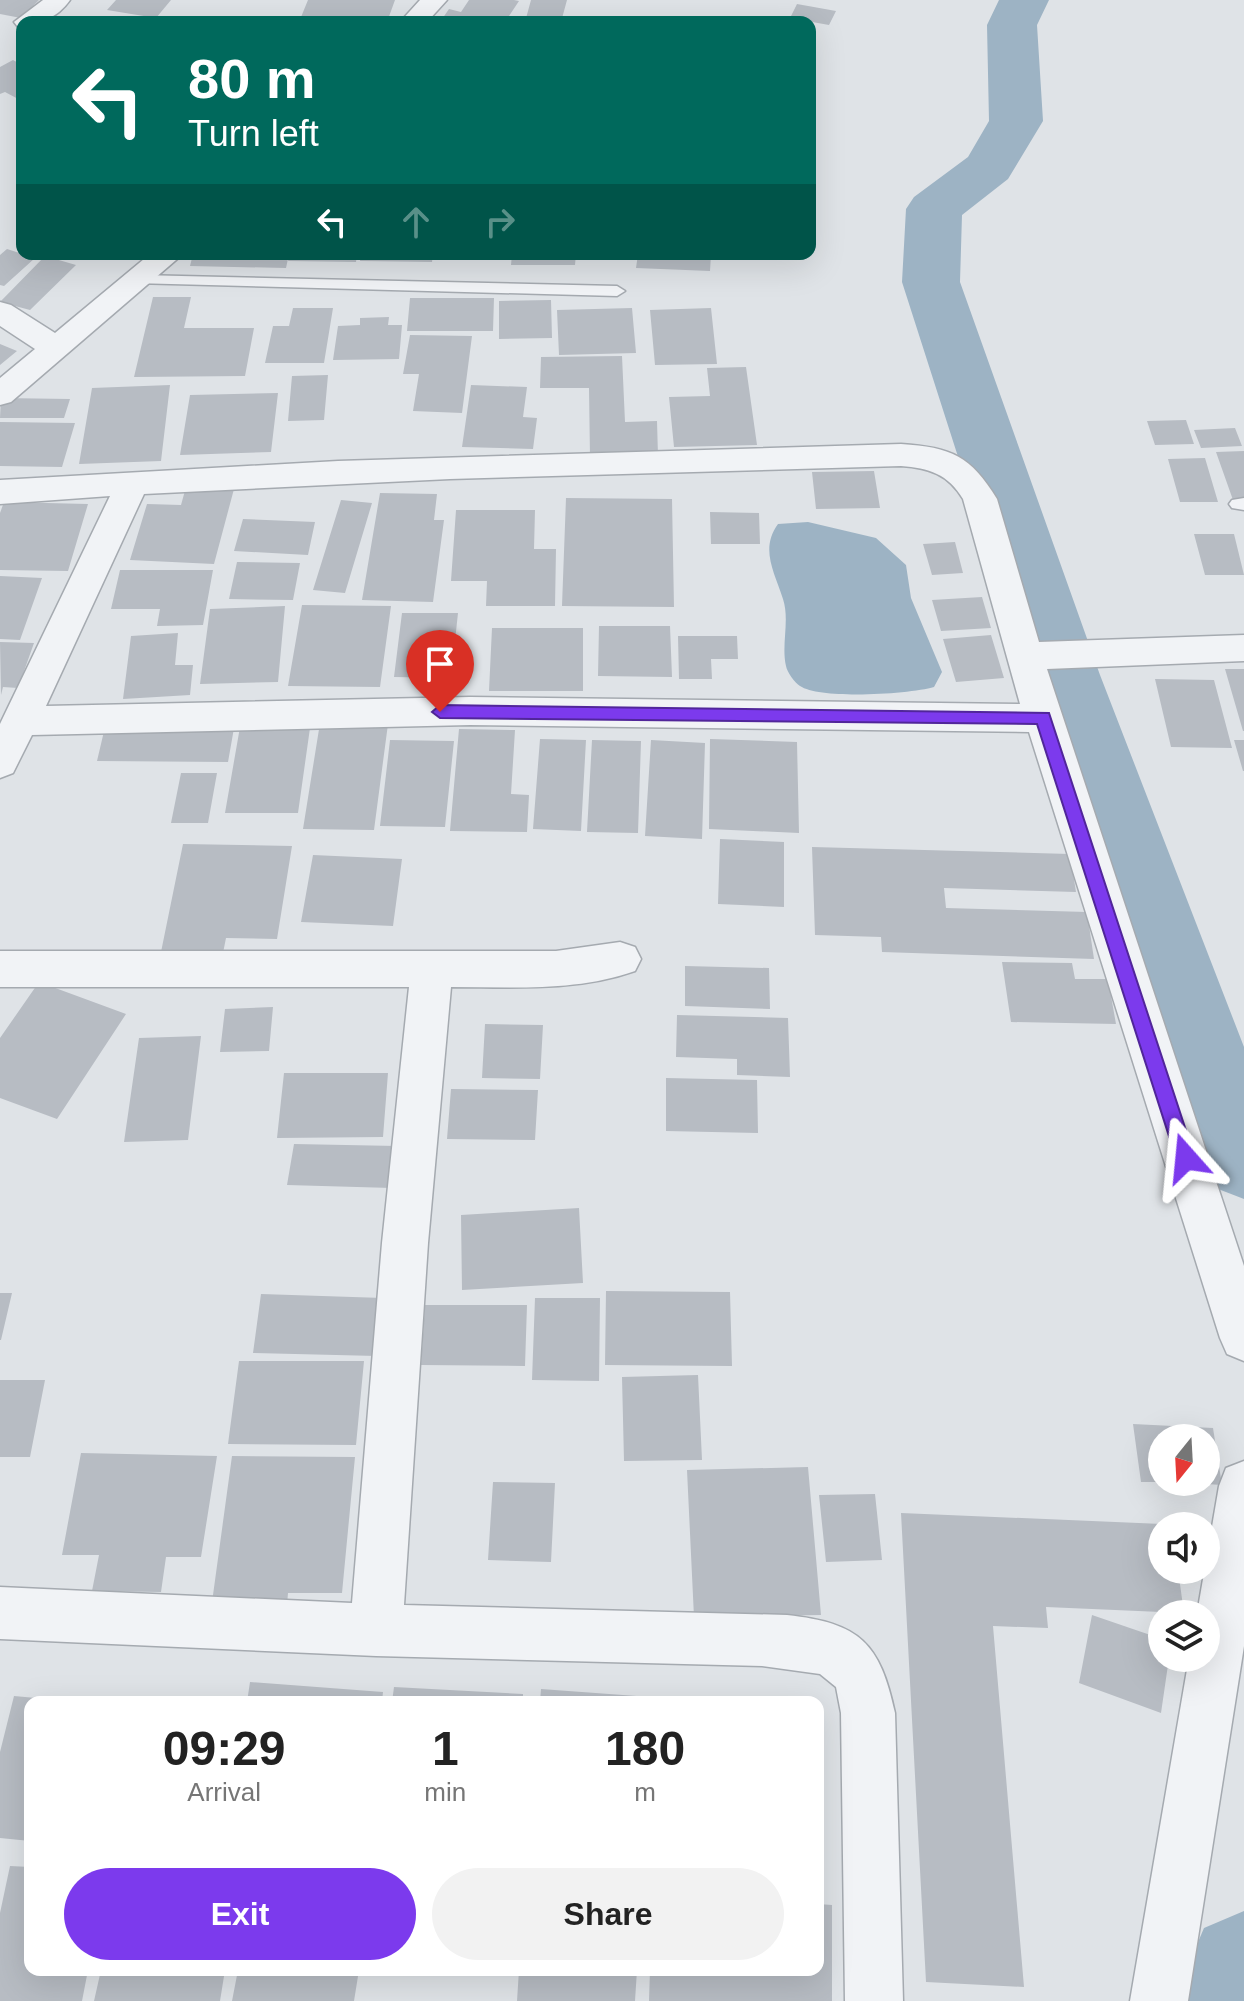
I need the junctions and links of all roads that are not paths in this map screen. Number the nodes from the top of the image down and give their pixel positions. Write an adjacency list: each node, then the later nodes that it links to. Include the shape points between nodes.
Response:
1 (57, 0): 3 (street)
2 (434, 0): 4 (street)
3 (36, 16)
4 (419, 16)
5 (161, 260): 6 (street)
6 (139, 280): 7 (lane); 9 (street)
7 (617, 291)
8 (0, 312): 9 (street)
9 (56, 348): 10 (street)
10 (0, 395)
11 (133, 482): 12 (street); 14 (street, via 470,466 927,456 953,465 980,499); 16 (street)
12 (0, 492)
13 (1244, 648): 14 (street)
14 (1034, 655): 15 (street)
15 (1043, 718): 16 (street, via 470,711); 21 (street)
16 (20, 721): 17 (street)
17 (0, 763)
18 (620, 959): 20 (street, via 556,969)
19 (0, 969): 20 (street)
20 (432, 969): 24 (street)
21 (1244, 1338)
22 (1244, 1486): 26 (street)
23 (0, 1613): 24 (street)
24 (376, 1630): 25 (street, via 791,1642 827,1650 841,1659 855,1670 868,1713)
25 (874, 2001)
26 (1159, 2001)

